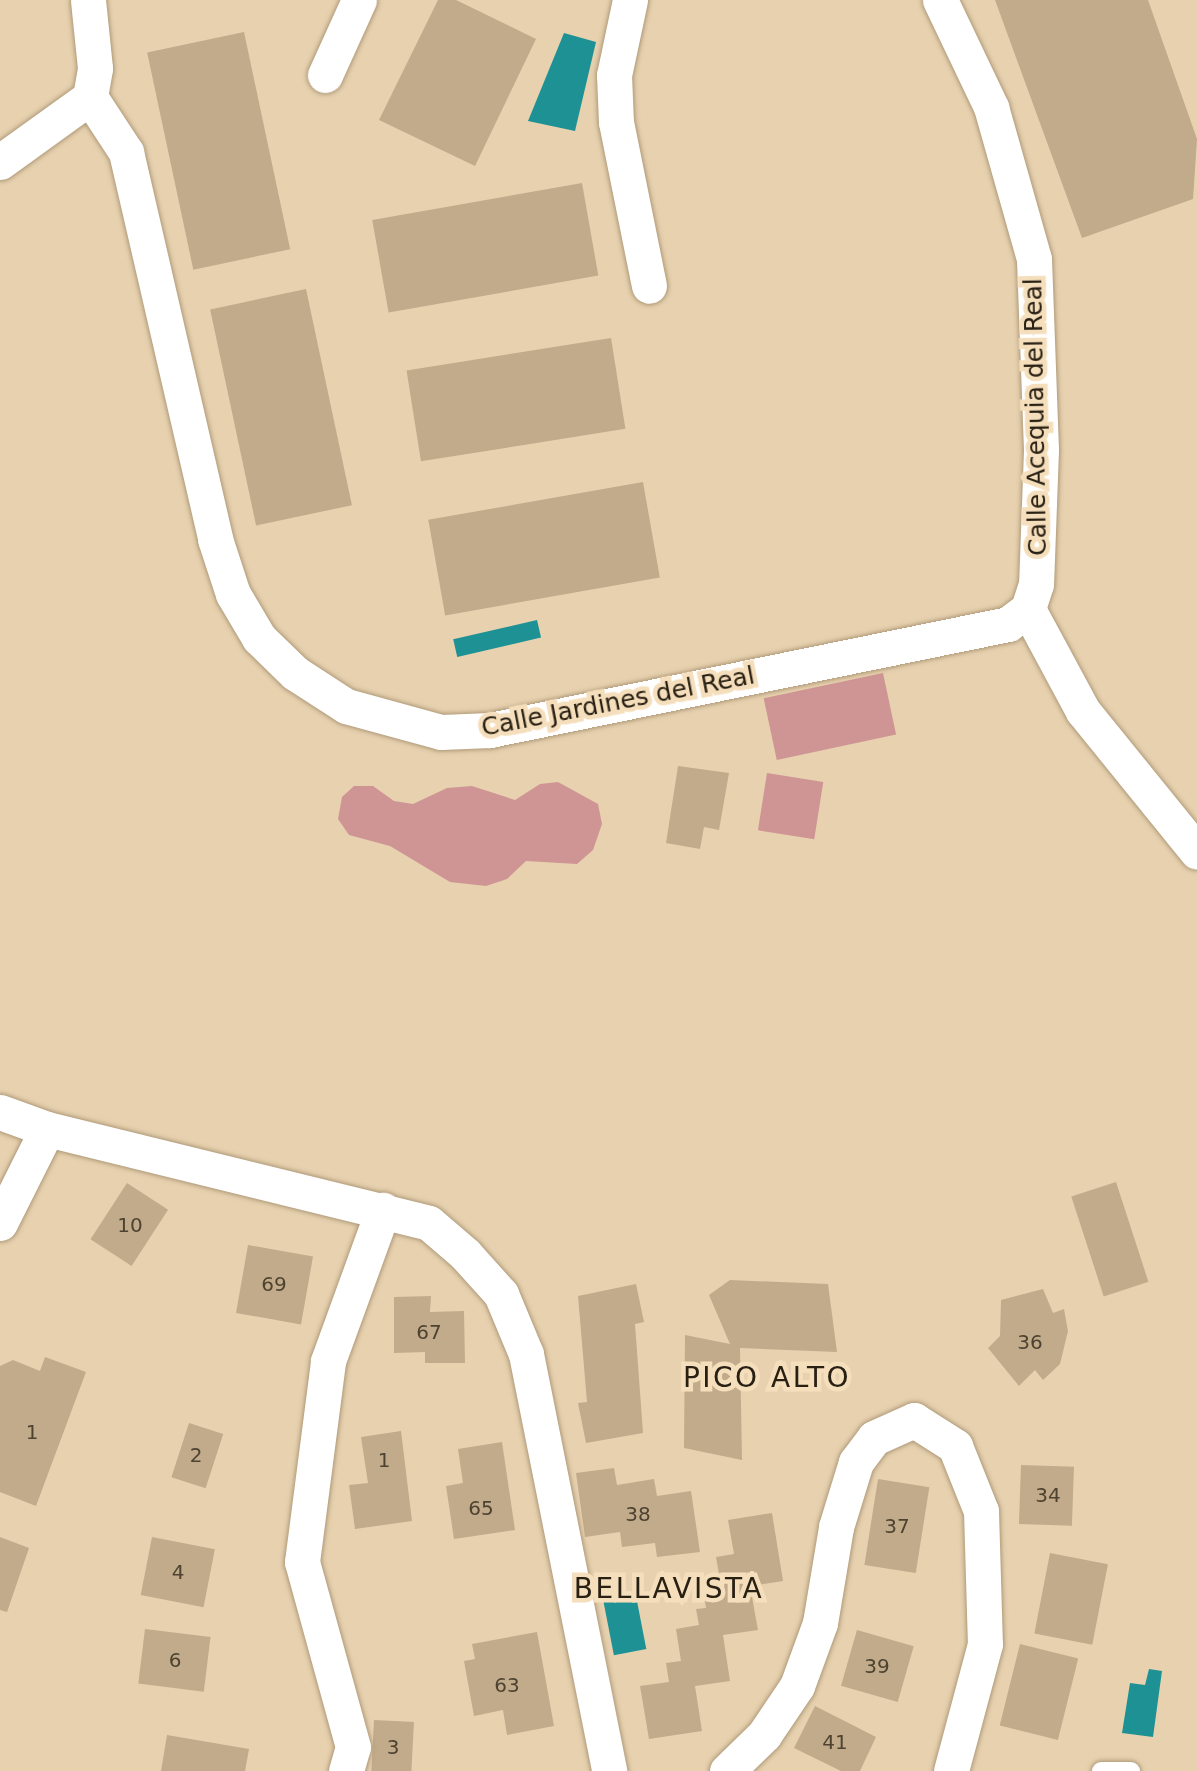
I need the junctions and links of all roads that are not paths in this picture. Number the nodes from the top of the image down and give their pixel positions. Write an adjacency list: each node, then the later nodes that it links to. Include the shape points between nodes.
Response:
1 (88, 0): 6 (street, via 95,68)
2 (359, 0): 5 (street)
3 (630, 0): 8 (street, via 614,75 616,122)
4 (940, 0): 9 (street, Calle Acequia del Real, via 991,107 1034,259 1042,450 1036,584)
5 (325, 75)
6 (90, 96): 7 (street); 9 (street, Calle Jardines del Real, via 126,152 215,539 234,594 259,638 346,706 441,732 490,730 1008,624)
7 (0, 162)
8 (649, 286)
9 (1028, 610): 10 (street, via 1083,711)
10 (1197, 852)
11 (0, 1112): 12 (street)
12 (47, 1129): 13 (street); 14 (street)
13 (383, 1210): 15 (street, via 328,1361 302,1562 353,1748); 16 (street, via 429,1223 465,1254 501,1294 526,1354)
14 (0, 1224)
15 (346, 1771)
16 (610, 1771)
17 (727, 1771): 18 (street, via 764,1735 796,1686 820,1623 836,1527 856,1462 874,1438 914,1420 955,1446 981,1511 985,1644)
18 (950, 1771)
19 (1101, 1771): 20 (lane)
20 (1131, 1771)

